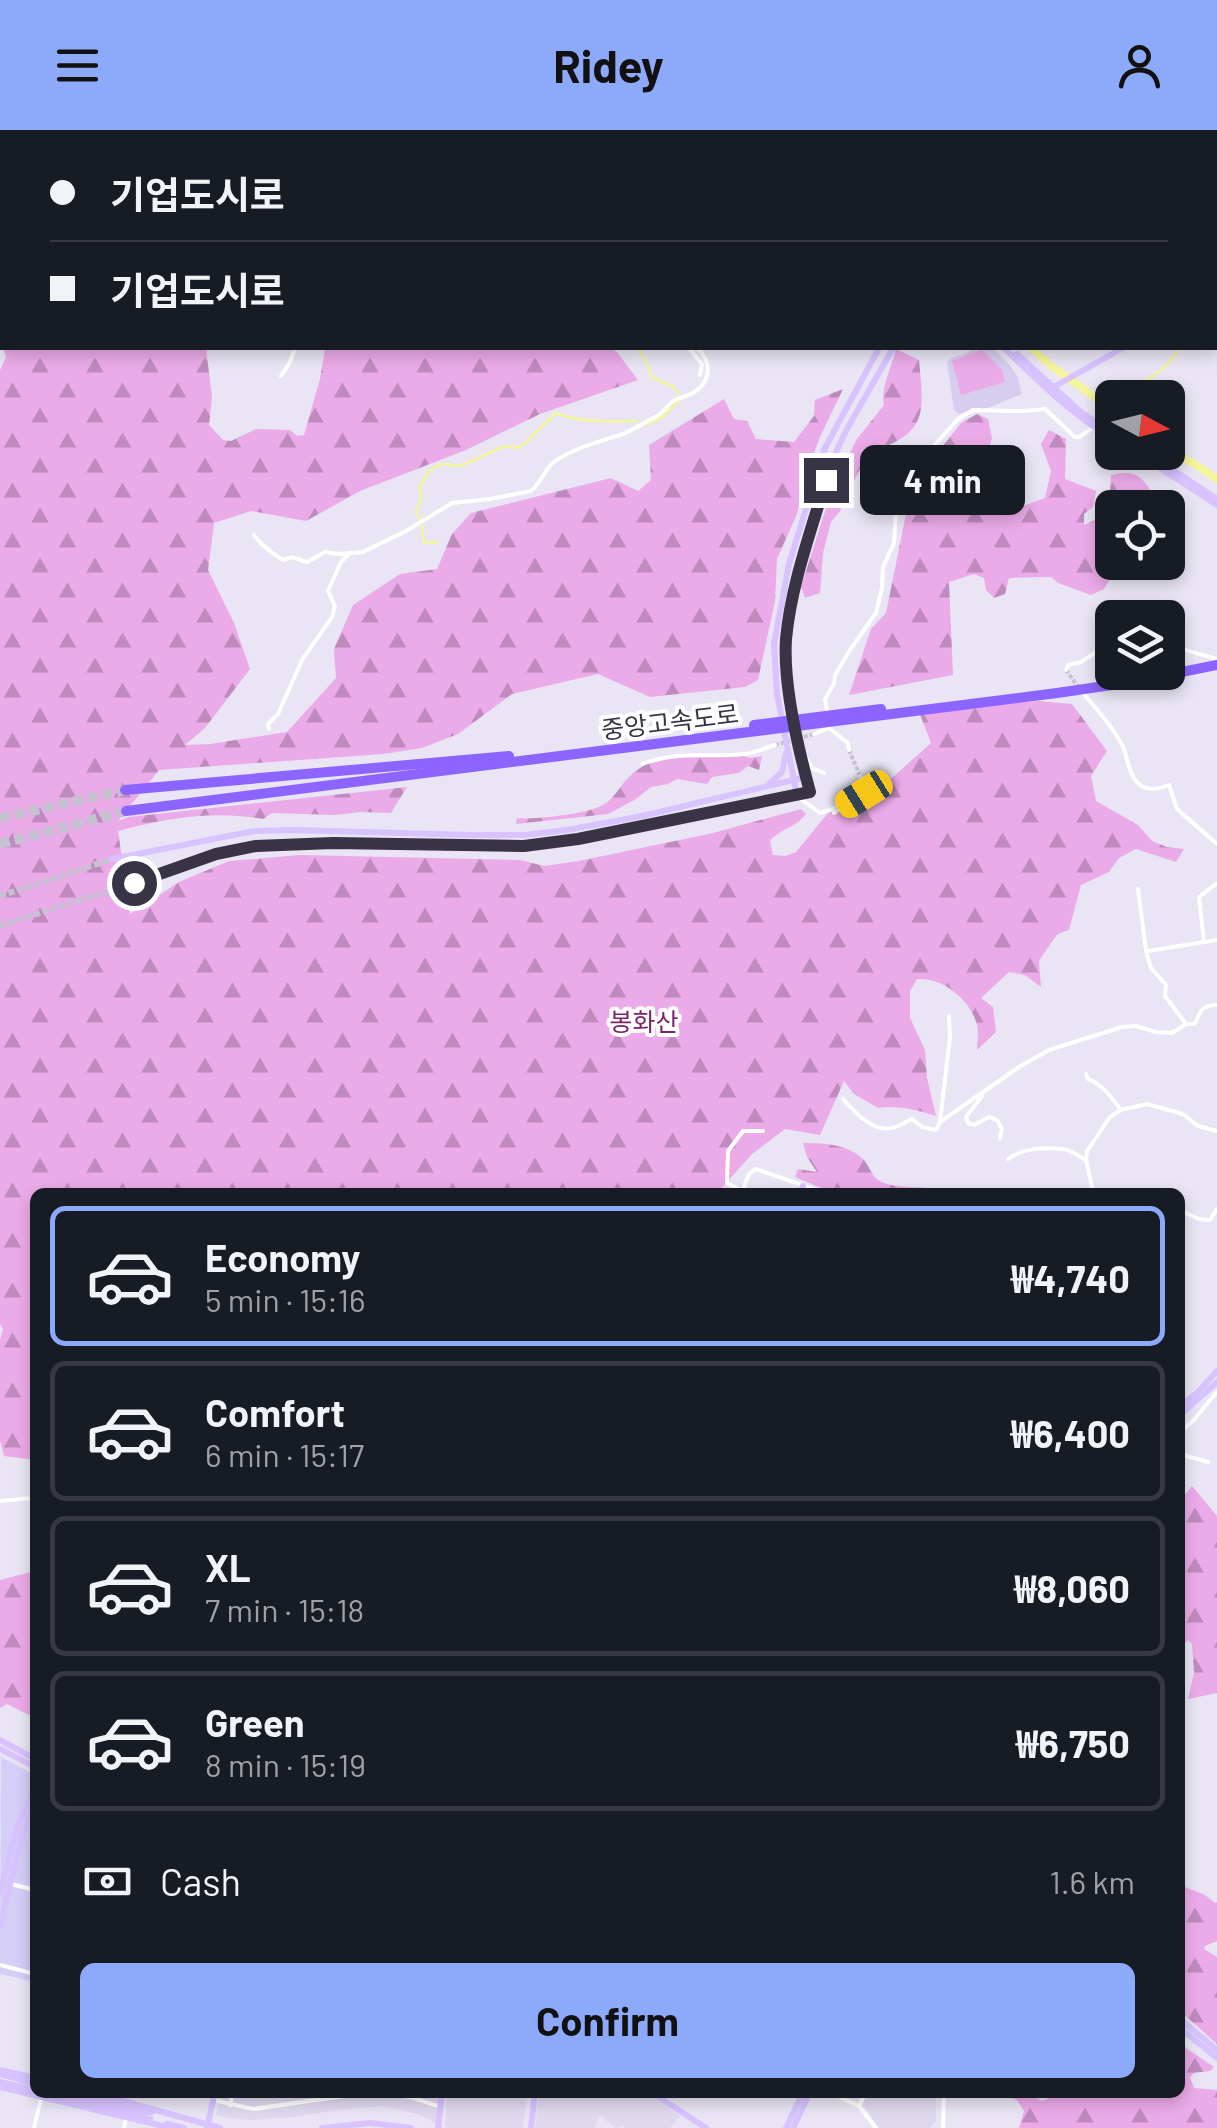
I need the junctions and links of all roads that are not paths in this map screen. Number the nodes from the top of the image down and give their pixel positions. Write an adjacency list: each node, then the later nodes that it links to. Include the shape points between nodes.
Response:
1 (294, 350): 9 (street)
2 (691, 350): 8 (street, via 702,364)
3 (699, 350): 17 (street, via 709,369 692,393 620,436 556,461 537,487 452,503 390,539)
4 (878, 350): 32 (street, via 824,450 789,564 774,644)
5 (892, 350): 30 (street, via 835,454 799,569 786,638)
6 (1009, 350): 10 (street)
7 (1119, 350): 10 (street)
8 (700, 375)
9 (281, 376)
10 (1054, 386): 11 (street); 12 (street)
11 (1095, 423)
12 (1094, 427): 26 (street, via 1079,438 1045,409 973,410 938,440 898,505 876,613 826,699)
13 (1165, 470): 15 (street)
14 (1172, 470): 15 (street)
15 (1217, 502)
16 (254, 535): 17 (street, via 284,560)
17 (350, 553): 27 (street, via 328,591 332,617 302,660)
18 (1185, 651): 20 (street)
19 (1095, 652): 23 (street)
20 (1217, 660): 21 (highway); 22 (highway, 중앙고속도로)
21 (1185, 665)
22 (1185, 667)
23 (1066, 670)
24 (1095, 684): 28 (highway, 중앙고속도로)
25 (1082, 692): 45 (street, via 1115,732 1136,782 1150,789 1169,785 1176,809)
26 (830, 728): 29 (street); 33 (street)
27 (269, 729)
28 (737, 730): 41 (highway, 중앙고속도로); 43 (highway, 중앙고속도로)
29 (814, 734)
30 (798, 741): 35 (street, via 812,768); 37 (street)
31 (775, 745): 34 (street)
32 (787, 746): 38 (street); 40 (street, via 782,772)
33 (850, 750)
34 (642, 764)
35 (824, 773)
36 (860, 776): 39 (street)
37 (806, 777): 38 (street); 42 (street, via 810,792)
38 (794, 781): 40 (street); 42 (street)
39 (862, 786): 42 (street, via 827,812); 44 (street, via 864,794)
40 (764, 788): 46 (street, via 567,830 254,831)
41 (124, 790)
42 (801, 798): 47 (street, via 524,846 256,846)
43 (126, 811)
44 (834, 813)
45 (1217, 844)
46 (112, 859)
47 (134, 883)
48 (1217, 883): 51 (street, via 1199,898)
49 (1138, 889): 52 (street)
50 (1217, 940): 51 (street)
51 (1204, 942): 52 (street)
52 (1146, 951): 55 (street)
53 (1217, 1005): 55 (street, via 1207,1005 1195,1024)
54 (949, 1016): 60 (street)
55 (1186, 1024): 57 (street, via 1172,1033 1122,1027 1049,1050)
56 (1086, 1074): 59 (street)
57 (984, 1092): 60 (street); 63 (street, via 968,1123 997,1120)
58 (843, 1099): 60 (street, via 879,1128 912,1119 936,1130)
59 (1121, 1110): 62 (street, via 1147,1104); 65 (street, via 1103,1125)
60 (940, 1122)
61 (763, 1131): 66 (street, via 743,1131 728,1151 727,1182)
62 (1217, 1131)
63 (1000, 1138)
64 (1008, 1159): 65 (street, via 1062,1149)
65 (1086, 1160): 69 (street)
66 (736, 1188)
67 (744, 1188): 68 (street, via 756,1169)
68 (800, 1188)
69 (1093, 1188)
70 (1217, 1209): 71 (street, via 1210,1220)
71 (1185, 1211)
72 (1217, 1371): 75 (street)
73 (1217, 1382): 76 (street)
74 (1217, 1392): 77 (street)
75 (1185, 1402)
76 (1185, 1411)
77 (1185, 1428)
78 (1185, 1455): 79 (street)
79 (1208, 1462)
80 (30, 1498): 81 (street)
81 (0, 1501)
82 (0, 1740): 84 (street)
83 (0, 1750): 85 (street)
84 (30, 1756)
85 (30, 1765)
86 (30, 1799): 90 (street)
87 (30, 1817): 88 (street)
88 (11, 1884): 89 (street); 91 (street)
89 (30, 1889)
90 (0, 1892)
91 (0, 1926)
92 (0, 1964): 93 (street)
93 (30, 1973)
94 (1185, 2024): 96 (street)
95 (1185, 2032): 97 (street)
96 (1217, 2050)
97 (1217, 2058)
98 (0, 2081): 99 (street); 100 (street)
99 (30, 2084)
100 (30, 2094)
101 (42, 2098): 129 (street)
102 (54, 2098): 125 (street)
103 (57, 2098): 126 (street)
104 (91, 2098): 124 (street)
105 (114, 2098): 124 (street)
106 (214, 2098): 128 (street)
107 (218, 2098): 121 (street)
108 (232, 2098): 121 (street)
109 (315, 2098): 120 (street)
110 (327, 2098): 120 (street)
111 (413, 2098): 123 (street)
112 (442, 2098): 123 (street)
113 (534, 2098): 137 (street)
114 (660, 2098): 138 (street)
115 (801, 2098): 139 (street)
116 (806, 2098): 139 (street)
117 (843, 2098): 122 (street)
118 (863, 2098): 122 (street)
119 (944, 2098): 141 (street)
120 (315, 2101): 121 (street, via 253,2109)
121 (230, 2105)
122 (860, 2106): 140 (street)
123 (441, 2107): 136 (street)
124 (158, 2112): 128 (street)
125 (126, 2118): 127 (street); 130 (street)
126 (148, 2118): 127 (street); 132 (street)
127 (138, 2120): 131 (street)
128 (207, 2126): 133 (street)
129 (34, 2128)
130 (124, 2128)
131 (171, 2128)
132 (184, 2128)
133 (220, 2128)
134 (322, 2128): 135 (street, via 370,2122)
135 (411, 2128)
136 (438, 2128)
137 (531, 2128)
138 (706, 2128)
139 (789, 2128)
140 (876, 2128)
141 (943, 2128)

